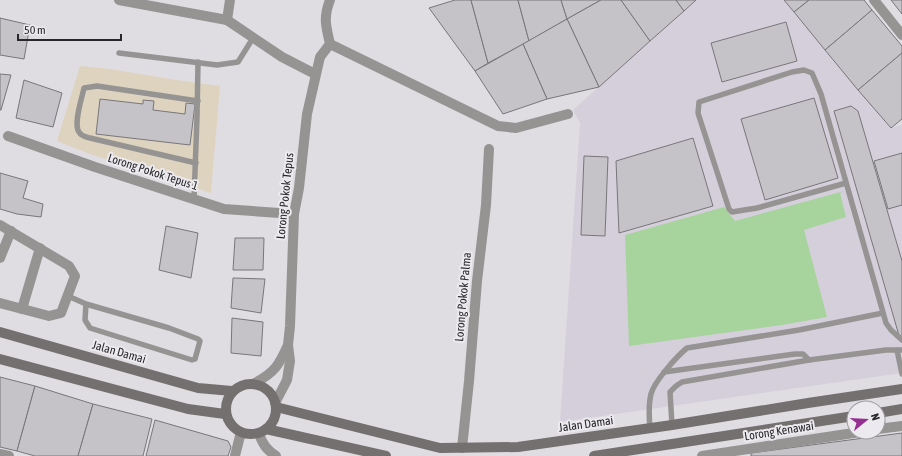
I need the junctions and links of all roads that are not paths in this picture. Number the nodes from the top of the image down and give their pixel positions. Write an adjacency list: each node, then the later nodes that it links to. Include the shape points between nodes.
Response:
1 (119, 0): 5 (street)
2 (230, 0): 5 (street)
3 (330, 0): 8 (street, via 325,19)
4 (874, 0): 6 (street)
5 (227, 20): 7 (street)
6 (902, 34)
7 (253, 38): 10 (lane, via 238,62 217,65); 11 (street)
8 (330, 44): 11 (street, Lorong Pokok Tepus, via 320,58); 13 (street, via 498,126 516,128)
9 (119, 53): 10 (lane)
10 (198, 62): 12 (lane)
11 (315, 74): 19 (street, Lorong Pokok Tepus)
12 (198, 101): 16 (lane); 16 (lane, via 97,86 88,87 84,88 77,117 78,132 81,135)
13 (568, 114)
14 (8, 136): 18 (street, Lorong Pokok Tepus 1)
15 (489, 149): 52 (street, Lorong Pokok Palma, via 486,205)
16 (196, 163): 18 (lane)
17 (846, 183): 17 (lane, via 822,94 812,72 792,72 699,102 698,113 732,212 757,208); 28 (lane)
18 (194, 199): 19 (street, Lorong Pokok Tepus 1, via 224,209)
19 (294, 214): 31 (street, Lorong Pokok Tepus)
20 (0, 225): 21 (street)
21 (11, 231): 22 (street); 23 (street)
22 (40, 248): 24 (street, via 69,266 75,276); 27 (street)
23 (0, 258)
24 (68, 296): 26 (lane); 27 (street, via 61,313 49,316)
25 (0, 303): 27 (street)
26 (86, 304): 26 (lane, via 198,339 200,341 195,359 90,328 85,320)
27 (22, 309)
28 (883, 313): 30 (lane, via 890,330); 35 (lane, via 686,348)
29 (0, 332): 39 (main road, Jalan Damai, via 198,388)
30 (902, 340)
31 (288, 345): 37 (street, Lorong Pokok Tepus, via 279,364 268,376); 40 (street, Lorong Pokok Tepus, via 290,361 287,380)
32 (899, 350): 34 (lane); 36 (lane)
33 (0, 359): 43 (main road, via 188,409)
34 (809, 360): 35 (lane, via 803,354 795,354); 45 (lane, via 682,382 670,392)
35 (664, 372): 47 (lane, via 651,392 648,408)
36 (902, 374)
37 (256, 383): 39 (main road, via 243,384); 40 (main road, via 271,394)
38 (902, 389): 45 (main road, Jalan Damai)
39 (232, 391): 43 (main road, via 226,402)
40 (276, 405): 49 (main road, via 274,419); 52 (main road, Jalan Damai, via 440,448)
41 (902, 409): 42 (main road)
42 (886, 411)
43 (226, 414): 50 (main road, via 231,425)
44 (846, 417): 59 (main road)
45 (672, 425): 47 (main road, Jalan Damai)
46 (902, 426): 48 (street)
47 (650, 428): 52 (main road, Jalan Damai, via 518,447)
48 (886, 428)
49 (262, 431): 50 (main road, via 250,434); 57 (street, via 262,441 267,450); 58 (main road)
50 (241, 432): 56 (street)
51 (846, 434): 53 (street, Lorong Kenawai)
52 (462, 448)
53 (742, 453): 60 (street, Lorong Kenawai)
54 (0, 454): 55 (street)
55 (9, 456)
56 (235, 456)
57 (276, 456)
58 (386, 456)
59 (594, 456)
60 (702, 456)

